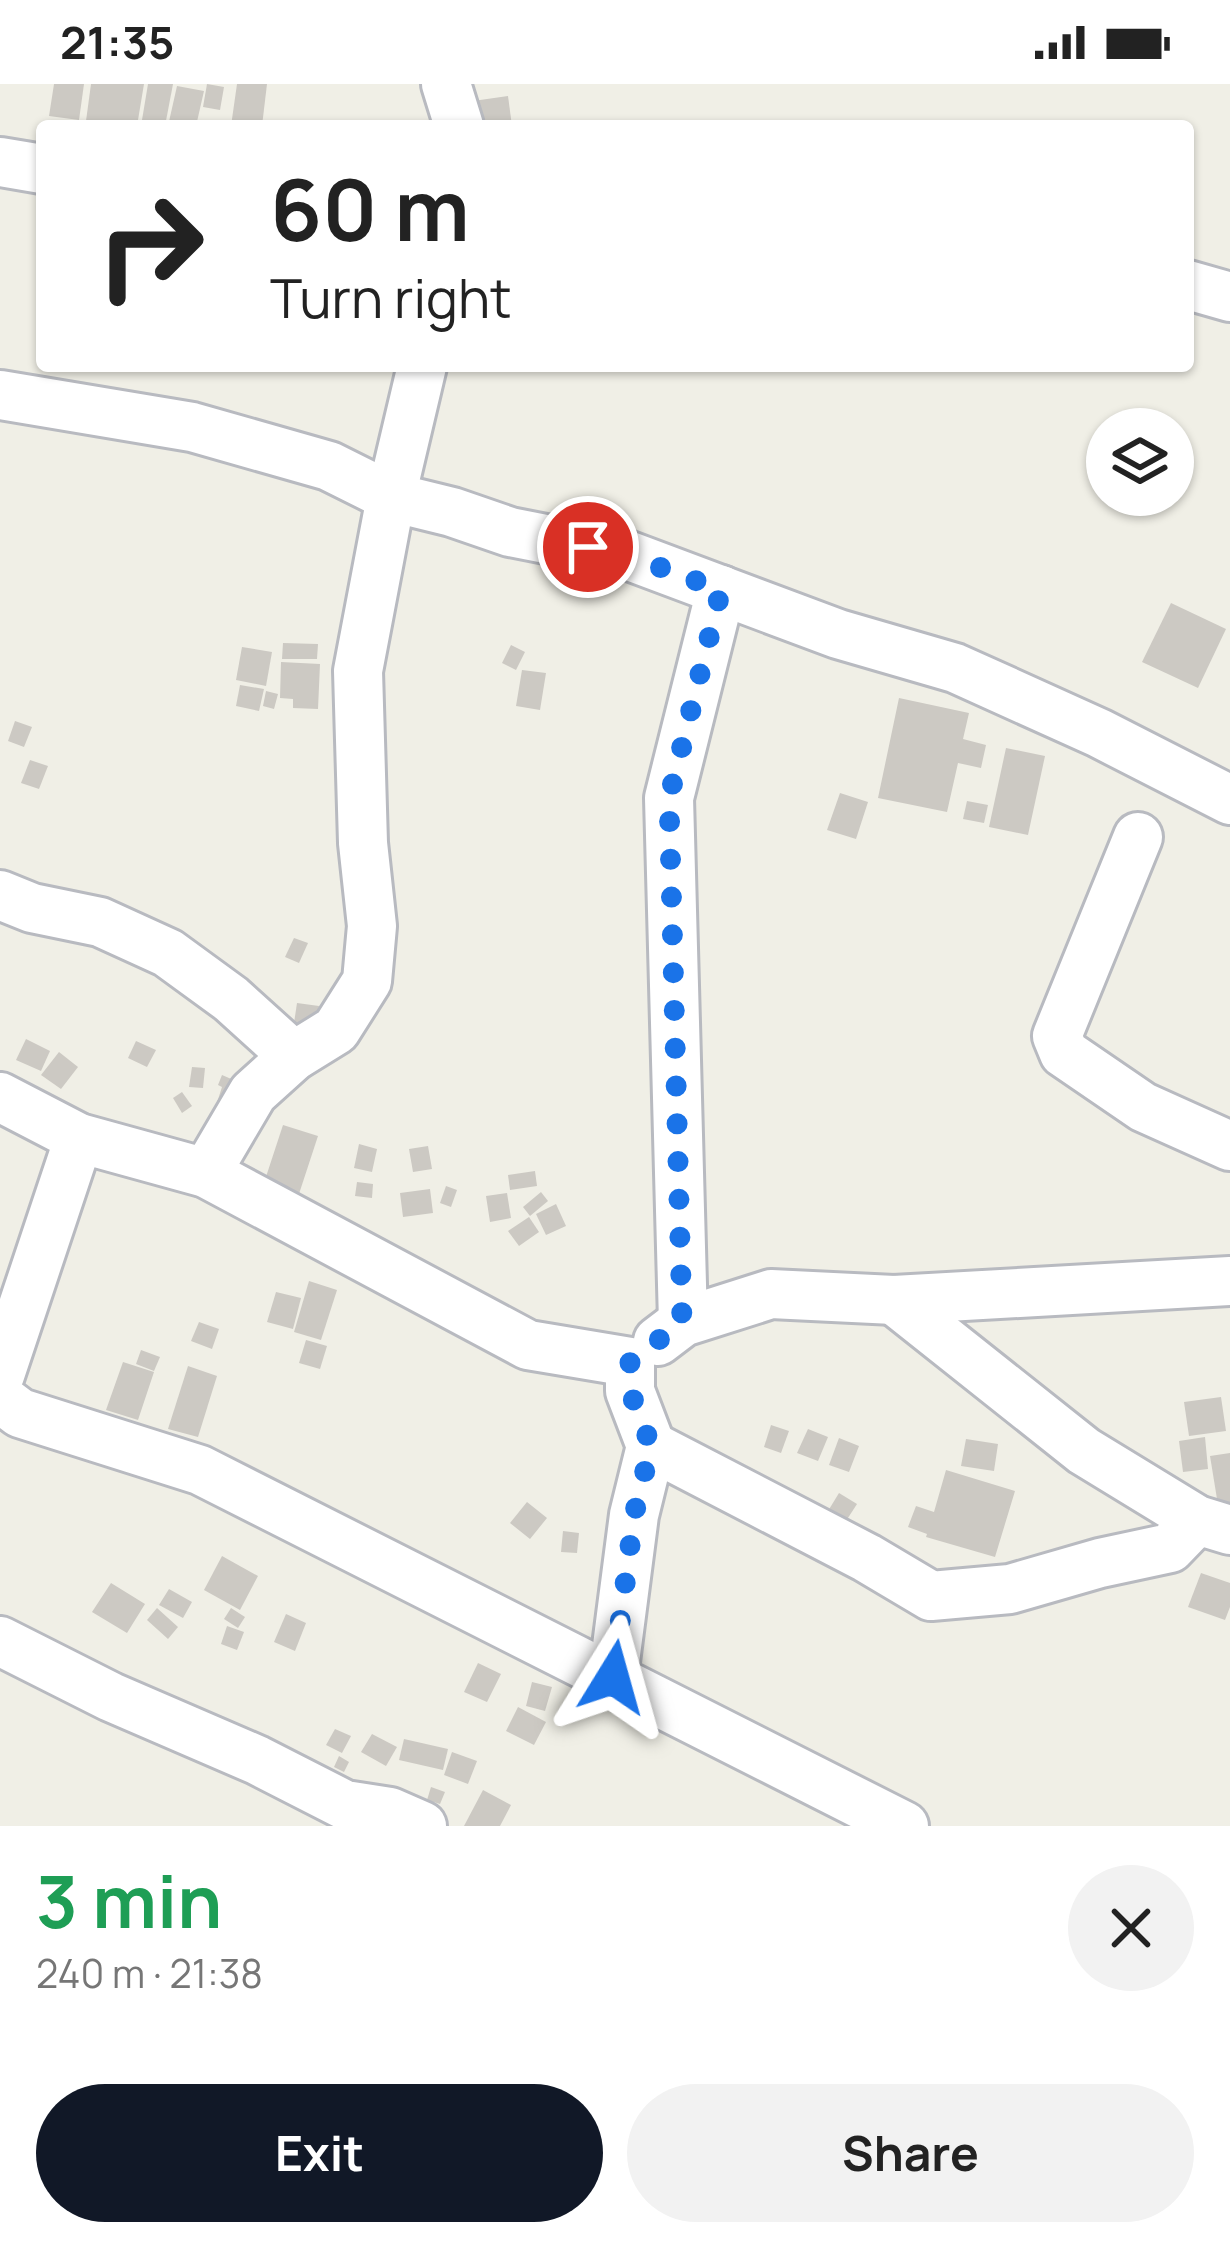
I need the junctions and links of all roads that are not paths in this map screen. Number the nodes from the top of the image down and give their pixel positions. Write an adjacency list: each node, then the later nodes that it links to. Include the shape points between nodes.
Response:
1 (446, 84): 2 (street)
2 (457, 120)
3 (0, 162): 4 (street)
4 (36, 168)
5 (1194, 287): 6 (street)
6 (1230, 297)
7 (421, 372): 9 (street)
8 (0, 394): 9 (street, via 192,427 329,466)
9 (392, 497): 10 (street, via 627,555); 14 (street, via 358,671 372,926 367,981 336,1030)
10 (721, 590): 11 (street, via 955,668); 21 (street, via 669,798)
11 (1230, 800)
12 (1138, 838): 17 (street, via 1058,1045 1143,1107)
13 (0, 895): 14 (street, via 100,922 169,953)
14 (294, 1056): 18 (street, via 254,1093)
15 (0, 1096): 16 (street)
16 (79, 1138): 18 (street); 23 (street)
17 (1230, 1146)
18 (206, 1173): 22 (street, via 527,1345)
19 (1230, 1281): 20 (street)
20 (894, 1300): 21 (street, via 771,1294); 26 (street, via 1084,1451)
21 (682, 1322): 22 (street)
22 (630, 1362): 25 (street, via 630,1391)
23 (0, 1375)
24 (0, 1398): 28 (street, via 20,1413 200,1470)
25 (651, 1446): 26 (street, via 931,1596 1010,1589 1171,1548); 28 (street)
26 (1213, 1525)
27 (0, 1641): 29 (street, via 345,1805)
28 (613, 1677): 30 (street)
29 (422, 1826)
30 (904, 1826)

